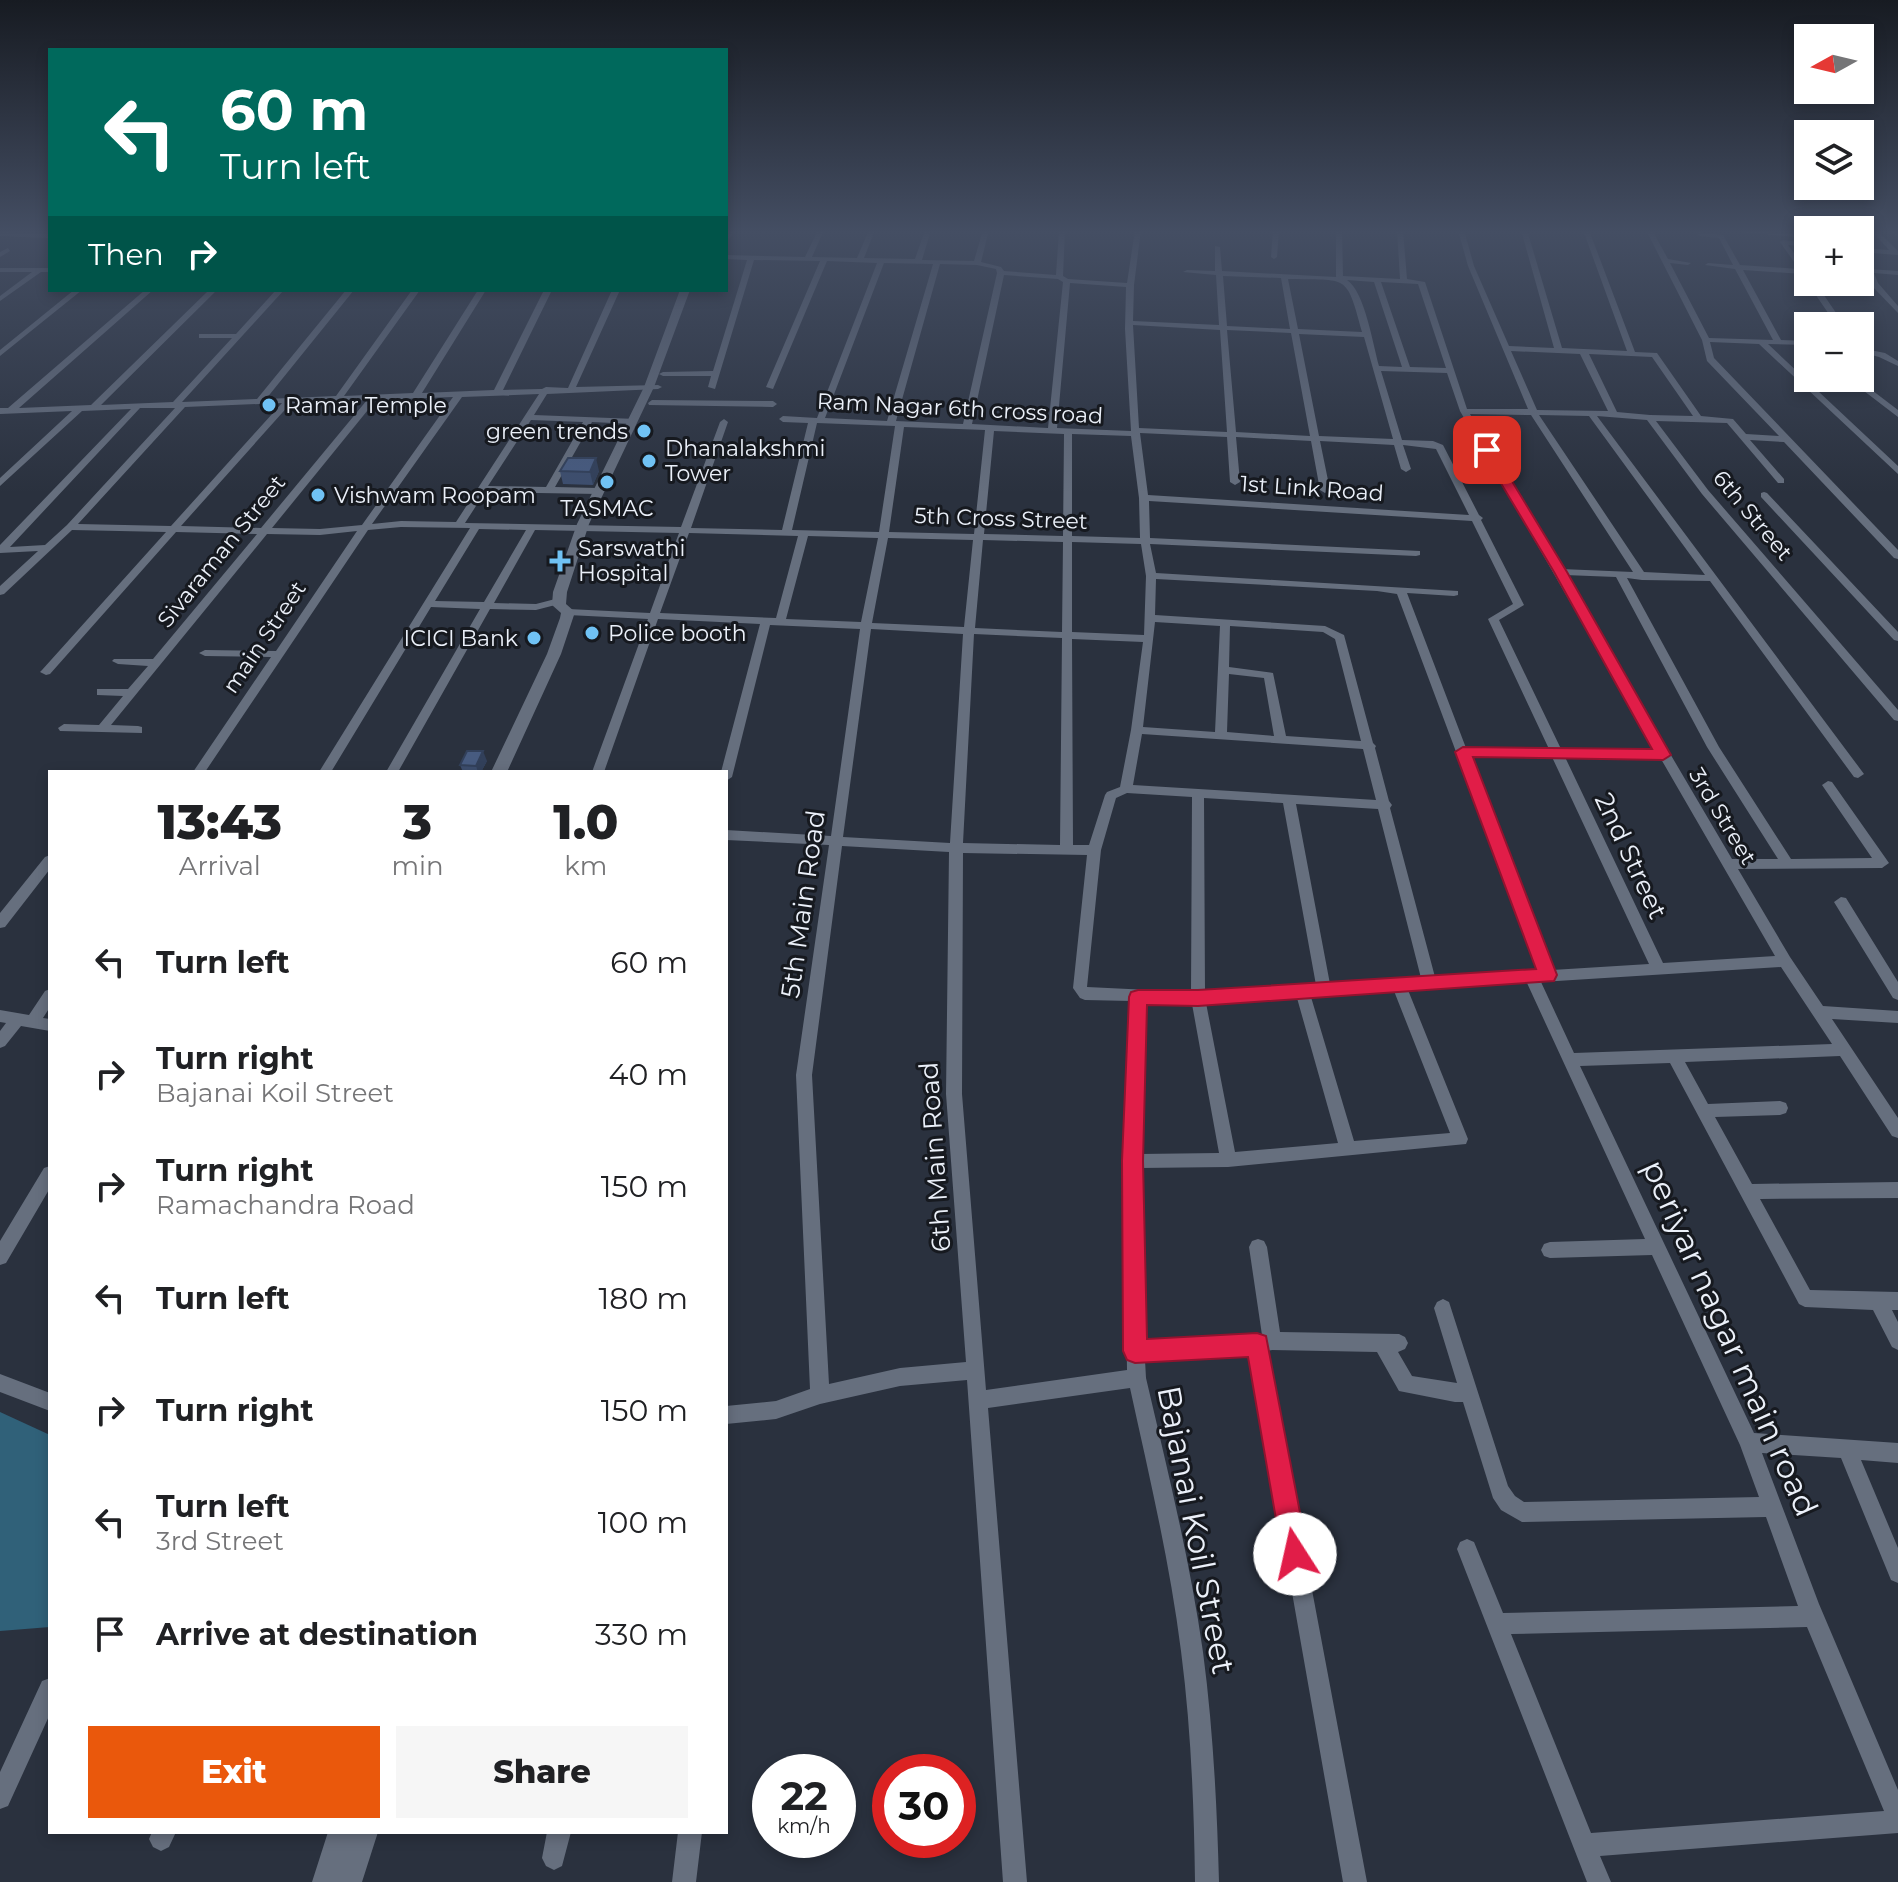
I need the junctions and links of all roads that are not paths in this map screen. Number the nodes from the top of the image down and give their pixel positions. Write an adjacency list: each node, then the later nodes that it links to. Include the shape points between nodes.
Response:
1 (44, 318): 44 (street)
2 (117, 318): 68 (street)
3 (185, 318): 66 (street)
4 (255, 318): 34 (street)
5 (327, 318): 61 (street)
6 (396, 318): 60 (street)
7 (465, 318): 57 (street)
8 (534, 318): 55 (street)
9 (604, 318): 52 (street)
10 (676, 318): 50 (main road)
11 (682, 318): 49 (main road)
12 (733, 318): 49 (street, via 715,379)
13 (799, 318): 51 (street)
14 (858, 318): 80 (street)
15 (923, 318): 83 (street, 5th Main Road)
16 (991, 318): 84 (street)
17 (1060, 318): 86 (street)
18 (1130, 318): 29 (street)
19 (1222, 318): 30 (street)
20 (1290, 318): 31 (street)
21 (1362, 318): 32 (street)
22 (1390, 318): 47 (street)
23 (1433, 318): 48 (street, 3rd Street)
24 (1493, 318): 39 (street)
25 (1550, 318): 40 (street)
26 (1618, 318): 42 (street)
27 (1695, 318): 35 (street)
28 (1765, 318): 37 (street)
29 (1130, 323): 30 (street); 88 (street)
30 (1223, 327): 31 (street); 89 (street)
31 (1292, 332): 32 (street); 91 (street)
32 (1367, 335): 46 (street)
33 (202, 336): 34 (street)
34 (238, 336): 64 (street)
35 (1706, 340): 36 (street); 92 (street, via 1710,359)
36 (1761, 342): 37 (street); 95 (street)
37 (1779, 343): 38 (street)
38 (1794, 343)
39 (1506, 348): 40 (street); 71 (street)
40 (1559, 350): 41 (street)
41 (1583, 351): 42 (street); 73 (street)
42 (1631, 352): 79 (street, via 1656,356)
43 (1874, 353): 45 (street)
44 (0, 354)
45 (1898, 364)
46 (1376, 368): 47 (street); 93 (street)
47 (1407, 369): 48 (street)
48 (1451, 371): 70 (street, 3rd Street)
49 (663, 374): 50 (main road)
50 (654, 387): 52 (street); 62 (main road); 81 (main road)
51 (770, 387)
52 (572, 388): 53 (street)
53 (546, 389): 55 (street); 75 (street)
54 (1869, 392): 74 (street)
55 (497, 393): 56 (street)
56 (458, 396): 57 (street); 109 (street, main Street)
57 (415, 397): 58 (street)
58 (373, 398): 60 (street); 113 (street, Sivaraman Street)
59 (290, 399): 60 (street); 61 (street); 112 (street)
60 (338, 399)
61 (261, 400): 64 (street)
62 (652, 403): 63 (street); 111 (main road, via 598,514)
63 (773, 404)
64 (178, 405): 67 (street); 108 (street)
65 (81, 407): 66 (street); 68 (street); 98 (street)
66 (94, 407): 67 (street)
67 (137, 407): 122 (street)
68 (11, 410): 69 (street)
69 (0, 411)
70 (1464, 411): 71 (street); 126 (street, 3rd Street)
71 (1534, 413): 72 (street); 130 (street)
72 (1591, 413): 73 (street); 131 (street)
73 (1614, 414): 76 (street)
74 (1898, 414)
75 (531, 417): 77 (street); 99 (street)
76 (1650, 418): 79 (street); 156 (street, 6th Street, via 1705,492)
77 (589, 419): 81 (street); 100 (street)
78 (783, 419): 80 (street, Ram Nagar 6th cross road)
79 (1699, 419): 90 (street, via 1726,419)
80 (816, 420): 83 (street, Ram Nagar 6th cross road); 115 (street)
81 (633, 421): 102 (main road)
82 (724, 422): 114 (street)
83 (896, 424): 84 (street, Ram Nagar 6th cross road); 117 (street, 5th Main Road)
84 (967, 427): 85 (street, Ram Nagar 6th cross road)
85 (990, 428): 86 (street, Ram Nagar 6th cross road); 118 (street, 6th Main Road)
86 (1052, 431): 87 (street, Ram Nagar 6th cross road)
87 (1068, 431): 88 (street, Ram Nagar 6th cross road); 119 (street)
88 (1135, 432): 89 (street, Ram Nagar 6th cross road); 104 (street)
89 (1230, 434): 91 (street, Ram Nagar 6th cross road); 97 (street)
90 (1743, 437): 92 (street); 96 (street)
91 (1314, 439): 93 (street, Ram Nagar 6th cross road); 101 (street)
92 (1786, 439): 124 (street)
93 (1396, 442): 94 (street); 105 (street, Ram Nagar 6th cross road, via 1440,447)
94 (1406, 469)
95 (1898, 471)
96 (1781, 481)
97 (1235, 482)
98 (0, 483)
99 (483, 489): 100 (street); 106 (street)
100 (549, 490): 102 (street)
101 (1325, 490)
102 (598, 491): 111 (main road)
103 (1764, 495): 146 (street)
104 (1144, 498): 105 (street, 1st Link Road); 120 (street)
105 (1478, 518): 165 (street, 2nd Street, via 1519,605 1493,619)
106 (459, 525): 107 (street, 5th Cross Street); 109 (street, 5th Cross Street)
107 (476, 526): 110 (street, 5th Cross Street); 135 (street)
108 (70, 527): 112 (street, 5th Cross Street); 121 (street)
109 (365, 527): 113 (street, 5th Cross Street); 149 (street, main Street)
110 (532, 527): 111 (street, 5th Cross Street); 136 (street)
111 (584, 527): 114 (street, 5th Cross Street); 137 (main road)
112 (175, 528): 113 (street, 5th Cross Street); 153 (street)
113 (262, 530): 151 (street, Sivaraman Street)
114 (685, 531): 115 (street, 5th Cross Street); 127 (street)
115 (787, 531): 116 (street, 5th Cross Street)
116 (804, 532): 117 (street, 5th Cross Street); 141 (street)
117 (884, 534): 118 (street, 5th Cross Street); 143 (street, 5th Main Road)
118 (981, 538): 119 (street, 5th Cross Street); 144 (street, 6th Main Road)
119 (1065, 540): 120 (street, 5th Cross Street); 145 (street)
120 (1145, 541): 123 (street, 5th Cross Street); 129 (street)
121 (48, 548): 122 (street); 133 (street)
122 (0, 550)
123 (1416, 553)
124 (1898, 556)
125 (602, 572): 127 (street)
126 (1561, 572): 128 (street); 166 (street, 3rd Street)
127 (669, 574): 138 (street)
128 (1620, 575): 130 (street); 185 (street, via 1713,747)
129 (1151, 576): 132 (street); 139 (street)
130 (1642, 577): 131 (street)
131 (1715, 578): 174 (street)
132 (1395, 589): 134 (street); 164 (street, periyar nagar main road, via 1401,592)
133 (0, 592)
134 (1454, 593)
135 (428, 604): 136 (street); 168 (street)
136 (488, 606): 137 (street); 169 (street)
137 (563, 607): 138 (street); 170 (main road, via 549,649); 171 (main road, via 554,654)
138 (655, 616): 140 (street); 172 (street)
139 (1150, 618): 142 (street); 147 (street)
140 (766, 621): 141 (street); 173 (street)
141 (780, 622): 143 (street)
142 (1225, 623): 152 (street); 163 (street, via 1337,633)
143 (866, 626): 144 (street); 181 (street, 5th Main Road)
144 (969, 631): 145 (street); 182 (street, 6th Main Road)
145 (1065, 635): 147 (street); 183 (street)
146 (1898, 638)
147 (1149, 639): 160 (street)
148 (205, 653): 149 (street)
149 (280, 654): 167 (street, main Street)
150 (118, 661): 151 (street)
151 (157, 663): 155 (street, Sivaraman Street)
152 (1224, 670): 161 (street); 162 (street, via 1269,675)
153 (46, 672)
154 (101, 692): 155 (street)
155 (132, 693): 158 (street, Sivaraman Street)
156 (1898, 717)
157 (64, 728): 158 (street)
158 (102, 729): 159 (street)
159 (138, 730)
160 (1137, 730): 161 (street); 176 (street)
161 (1221, 736): 162 (street)
162 (1281, 740): 163 (street)
163 (1370, 746): 179 (street)
164 (1463, 752): 165 (street); 194 (street, periyar nagar main road)
165 (1555, 753): 166 (street); 193 (street, 2nd Street)
166 (1663, 755): 189 (street, 3rd Street)
167 (200, 770)
168 (326, 770)
169 (393, 770)
170 (488, 770)
171 (500, 770)
172 (599, 770)
173 (728, 770)
174 (1858, 774)
175 (1828, 785): 187 (street)
176 (1126, 789): 177 (street); 184 (street, via 1111,795)
177 (1198, 794): 178 (street); 202 (street)
178 (1289, 799): 179 (street); 197 (street)
179 (1386, 805): 195 (street)
180 (728, 835): 181 (street)
181 (836, 842): 182 (street); 235 (street, 5th Main Road, via 804,1075)
182 (956, 848): 183 (street); 231 (street, 6th Main Road, via 954,1094)
183 (1066, 848): 184 (street)
184 (1094, 850): 201 (street, via 1080,988 1095,996)
185 (1786, 861): 187 (street); 189 (street)
186 (48, 863): 191 (street)
187 (1882, 863): 188 (street)
188 (1898, 863)
189 (1728, 864): 192 (street, 3rd Street)
190 (1841, 902): 199 (street)
191 (0, 923)
192 (1785, 961): 193 (street); 203 (street, 3rd Street)
193 (1658, 968): 194 (street)
194 (1539, 976): 195 (street); 211 (street, periyar nagar main road)
195 (1429, 983): 196 (street)
196 (1399, 985): 197 (street); 215 (street, via 1460,1139)
197 (1324, 989): 198 (street)
198 (1302, 991): 202 (street); 215 (street)
199 (1898, 994)
200 (48, 997): 206 (street)
201 (1138, 997): 202 (street); 217 (street, Bajanai Koil Street)
202 (1198, 998): 216 (street)
203 (1817, 1012): 205 (street); 209 (street, 3rd Street)
204 (0, 1016): 206 (street)
205 (1898, 1017)
206 (26, 1019): 207 (street); 208 (street)
207 (48, 1024)
208 (0, 1042)
209 (1843, 1050): 210 (street); 214 (street, 3rd Street)
210 (1675, 1058): 211 (street); 213 (street)
211 (1569, 1060): 222 (street, periyar nagar main road)
212 (1780, 1108): 213 (street)
213 (1703, 1111): 220 (street)
214 (1898, 1131)
215 (1348, 1149): 216 (street)
216 (1228, 1160): 217 (street)
217 (1132, 1161): 230 (street, Bajanai Koil Street)
218 (48, 1176): 224 (street)
219 (1898, 1190): 220 (street)
220 (1748, 1192): 226 (street, via 1805,1298)
221 (1258, 1247): 229 (street)
222 (1657, 1247): 223 (street); 239 (street, periyar nagar main road)
223 (1550, 1250)
224 (0, 1257)
225 (1898, 1301): 226 (street)
226 (1878, 1302): 228 (street)
227 (1443, 1308): 234 (street)
228 (1898, 1341)
229 (1264, 1343): 230 (street); 234 (street, via 1390,1342 1397,1374 1406,1384); 261 (street)
230 (1135, 1351): 232 (street, Bajanai Koil Street)
231 (977, 1370): 235 (street, via 900,1377); 236 (street, 6th Main Road)
232 (1137, 1378): 236 (street); 260 (street, Bajanai Koil Street, via 1192,1651 1205,1787)
233 (0, 1383): 237 (street)
234 (1467, 1392): 242 (street, via 1500,1491 1522,1512)
235 (820, 1395): 238 (street, via 776,1410)
236 (979, 1400): 259 (street, 6th Main Road)
237 (48, 1401)
238 (728, 1415)
239 (1748, 1442): 240 (street); 242 (street, periyar nagar main road)
240 (1847, 1449): 241 (street); 244 (street)
241 (1898, 1453)
242 (1772, 1507): 245 (street, periyar nagar main road)
243 (1467, 1549): 246 (street)
244 (1898, 1573)
245 (1813, 1616): 246 (street); 249 (street, periyar nagar main road)
246 (1498, 1624): 254 (street)
247 (48, 1693): 248 (street)
248 (0, 1798)
249 (1898, 1819): 254 (street)
250 (342, 1834): 256 (main road)
251 (362, 1834): 257 (main road)
252 (559, 1834): 255 (street)
253 (690, 1834): 258 (street)
254 (1586, 1845): 262 (street)
255 (554, 1858)
256 (327, 1882)
257 (347, 1882)
258 (684, 1882)
259 (1015, 1882)
260 (1207, 1882)
261 (1355, 1882)
262 (1599, 1882)

